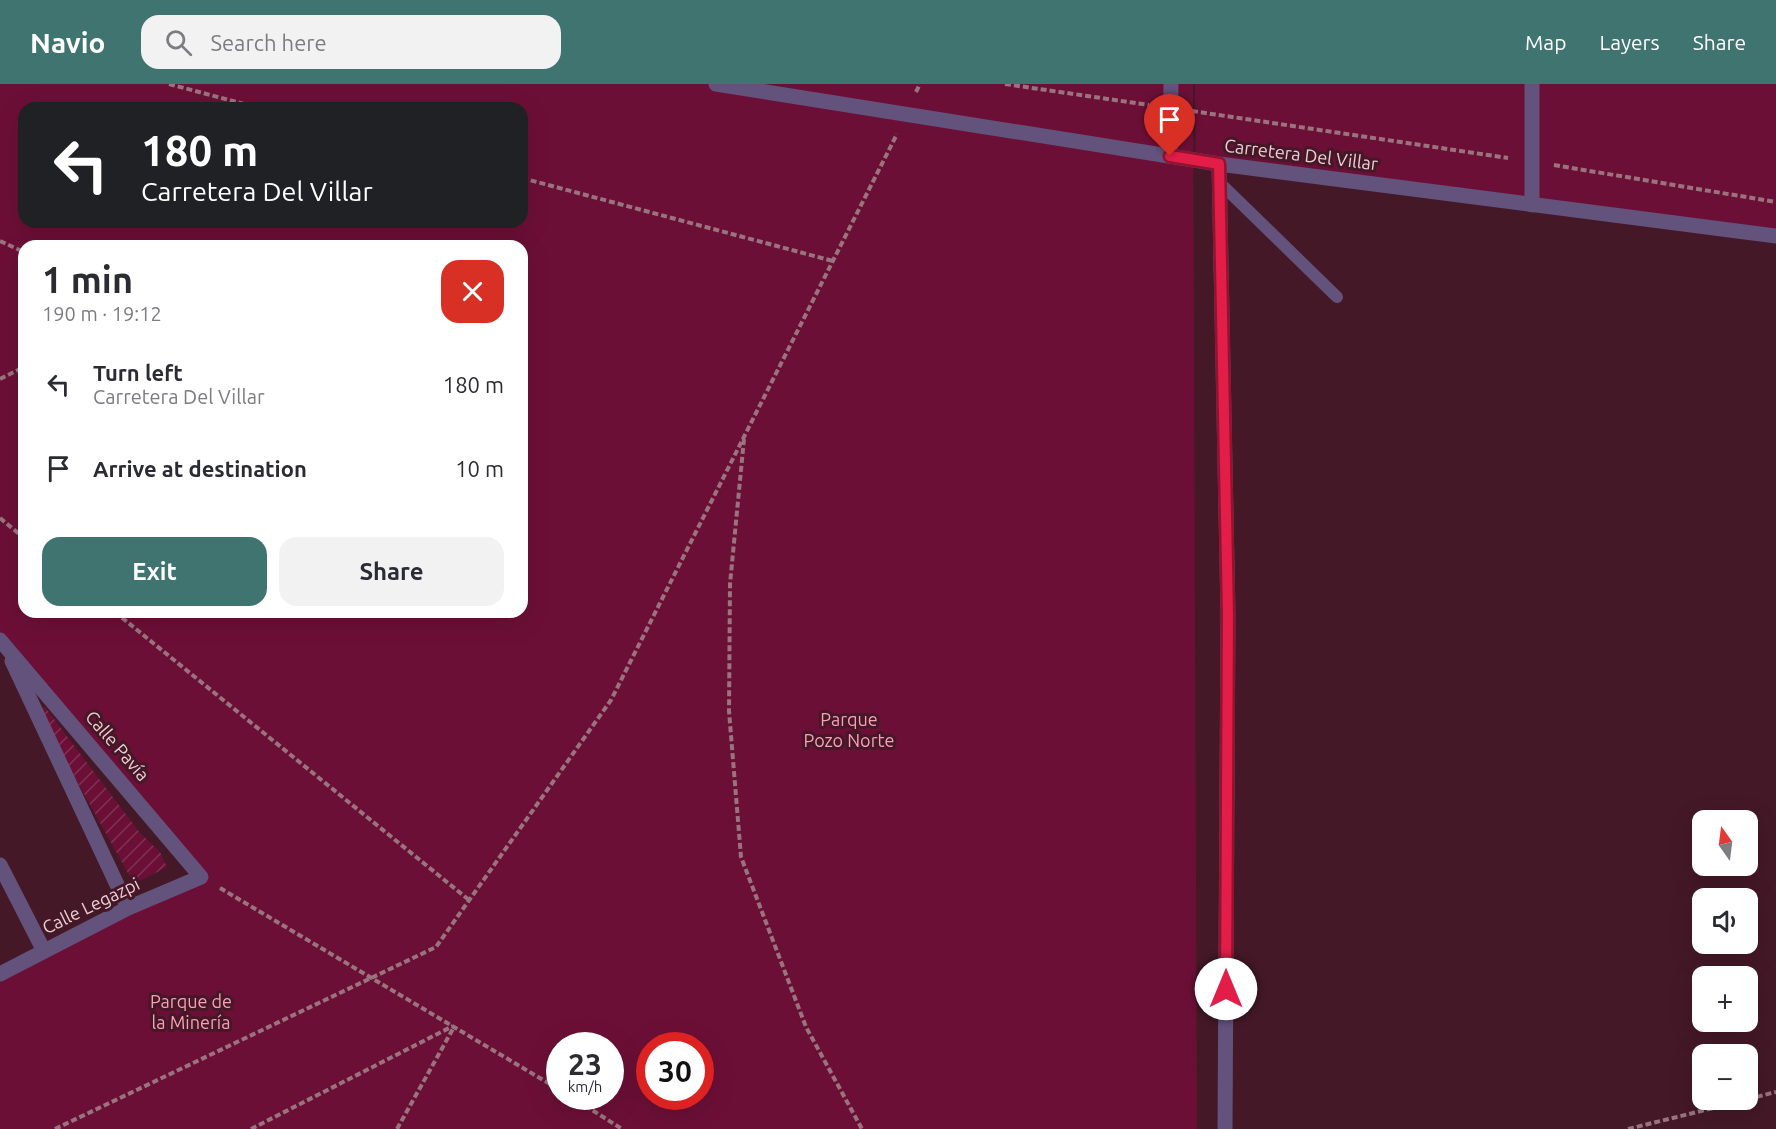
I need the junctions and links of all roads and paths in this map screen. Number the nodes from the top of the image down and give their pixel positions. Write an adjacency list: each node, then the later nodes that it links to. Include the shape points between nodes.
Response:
1 (169, 84): 6 (path)
2 (716, 84): 8 (street, Carretera Del Villar)
3 (1005, 84): 7 (path)
4 (1171, 84): 7 (street)
5 (1532, 84): 10 (street)
6 (236, 102)
7 (1171, 108): 9 (street); 10 (path)
8 (907, 114): 9 (street, Carretera Del Villar); 19 (path)
9 (1170, 156): 11 (street, Carretera Del Villar)
10 (1532, 162): 14 (path); 15 (street)
11 (1219, 164): 13 (street); 15 (street, Carretera Del Villar)
12 (528, 180): 19 (path)
13 (1220, 183): 20 (lane); 46 (street, via 1228,614)
14 (1776, 202)
15 (1532, 205): 16 (street, Carretera Del Villar)
16 (1776, 237)
17 (0, 241): 18 (path)
18 (18, 249)
19 (833, 261): 23 (path)
20 (1337, 297)
21 (18, 370): 22 (path)
22 (0, 379)
23 (745, 435): 30 (path, via 610,700); 45 (path, via 730,584 729,711 741,857 806,1027)
24 (0, 518): 25 (path)
25 (18, 533)
26 (122, 618): 30 (path)
27 (1, 642): 29 (street, Calle Pavía); 31 (street, Calle Pavía)
28 (0, 865): 32 (street)
29 (201, 877): 31 (street, Calle Legazpi); 34 (path)
30 (469, 900): 34 (path, via 436,947)
31 (128, 908): 32 (street, Calle Legazpi)
32 (44, 951): 33 (street, Calle Legazpi)
33 (0, 974)
34 (372, 977): 35 (path); 41 (path)
35 (454, 1026): 36 (path); 42 (path); 43 (path)
36 (546, 1082)
37 (1776, 1092): 38 (path)
38 (1758, 1096)
39 (592, 1110): 44 (path)
40 (1703, 1110): 47 (path)
41 (55, 1129)
42 (251, 1129)
43 (397, 1129)
44 (622, 1129)
45 (862, 1129)
46 (1225, 1129)
47 (1628, 1129)

